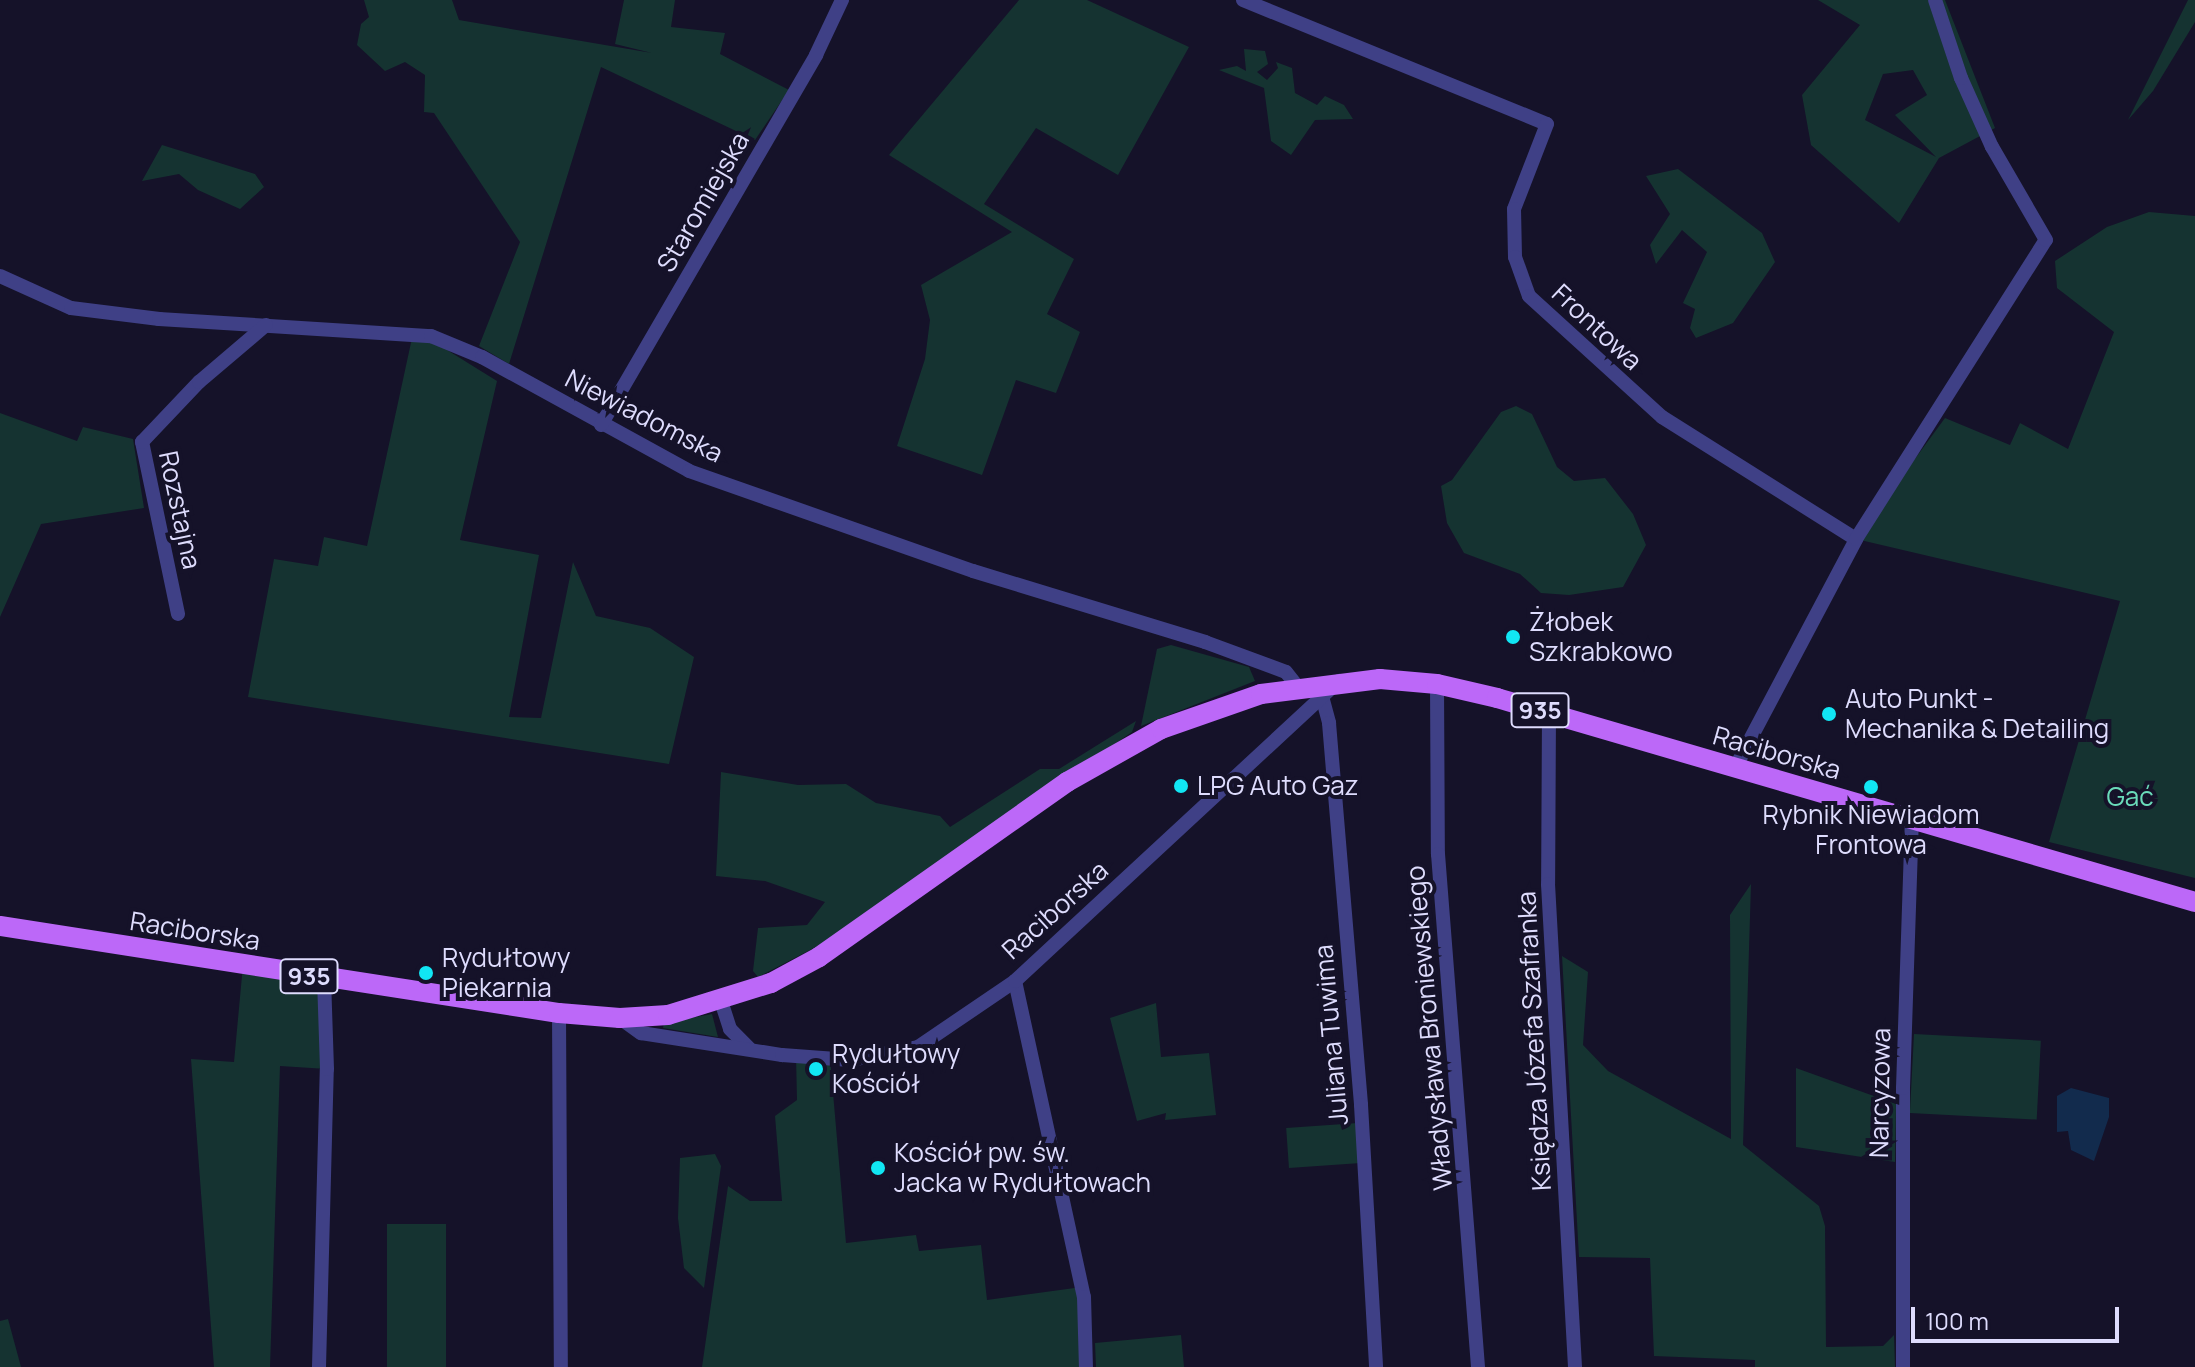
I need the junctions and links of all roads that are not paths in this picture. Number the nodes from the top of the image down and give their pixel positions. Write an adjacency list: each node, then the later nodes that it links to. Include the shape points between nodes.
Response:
1 (842, 0): 7 (street, Staromiejska, via 816,55)
2 (1243, 0): 4 (street, Frontowa)
3 (1935, 0): 8 (street, via 1987,137 2046,240)
4 (1272, 5): 8 (street, Frontowa, via 1547,124 1514,209 1515,257 1529,296 1662,417)
5 (0, 276): 6 (street, Niewiadomska, via 71,308)
6 (266, 325): 7 (street, Niewiadomska, via 431,336 482,357); 9 (street, Rozstajna, via 199,382 142,442)
7 (601, 425): 12 (street, Niewiadomska, via 689,471 973,571 1219,647 1286,672)
8 (1856, 539): 15 (street)
9 (178, 614)
10 (1340, 681): 11 (main road, Raciborska / 935); 12 (main road, Raciborska / 935); 13 (street, Raciborska)
11 (1437, 684): 14 (main road, Raciborska / 935); 29 (street, Władysława Broniewskiego, via 1438,854)
12 (1297, 686): 21 (main road, Raciborska / 935, via 1229,702 1161,729 1067,782 819,957 771,983)
13 (1323, 700): 20 (street, Raciborska, via 1255,756); 28 (street, Juliana Tuwima, via 1360,1089)
14 (1549, 712): 15 (main road, Raciborska / 935); 30 (street, Księdza Józefa Szafranka, via 1548,884)
15 (1737, 760): 16 (main road, Raciborska / 935)
16 (1912, 820): 17 (main road, Raciborska / 935); 31 (street, Narcyzowa, via 1903,1088)
17 (2195, 902)
18 (0, 926): 19 (main road, Raciborska / 935)
19 (324, 979): 22 (main road, Raciborska / 935); 25 (street, via 327,1069)
20 (1015, 981): 24 (street, Raciborska, via 918,1047 850,1060); 27 (street, via 1084,1297)
21 (721, 1001): 23 (main road, Raciborska / 935, via 668,1015); 24 (street, via 730,1029)
22 (559, 1013): 23 (main road, Raciborska / 935); 26 (street)
23 (620, 1018): 24 (street, Raciborska, via 641,1033)
24 (750, 1049)
25 (319, 1367)
26 (561, 1367)
27 (1086, 1367)
28 (1376, 1367)
29 (1478, 1367)
30 (1575, 1367)
31 (1903, 1367)

